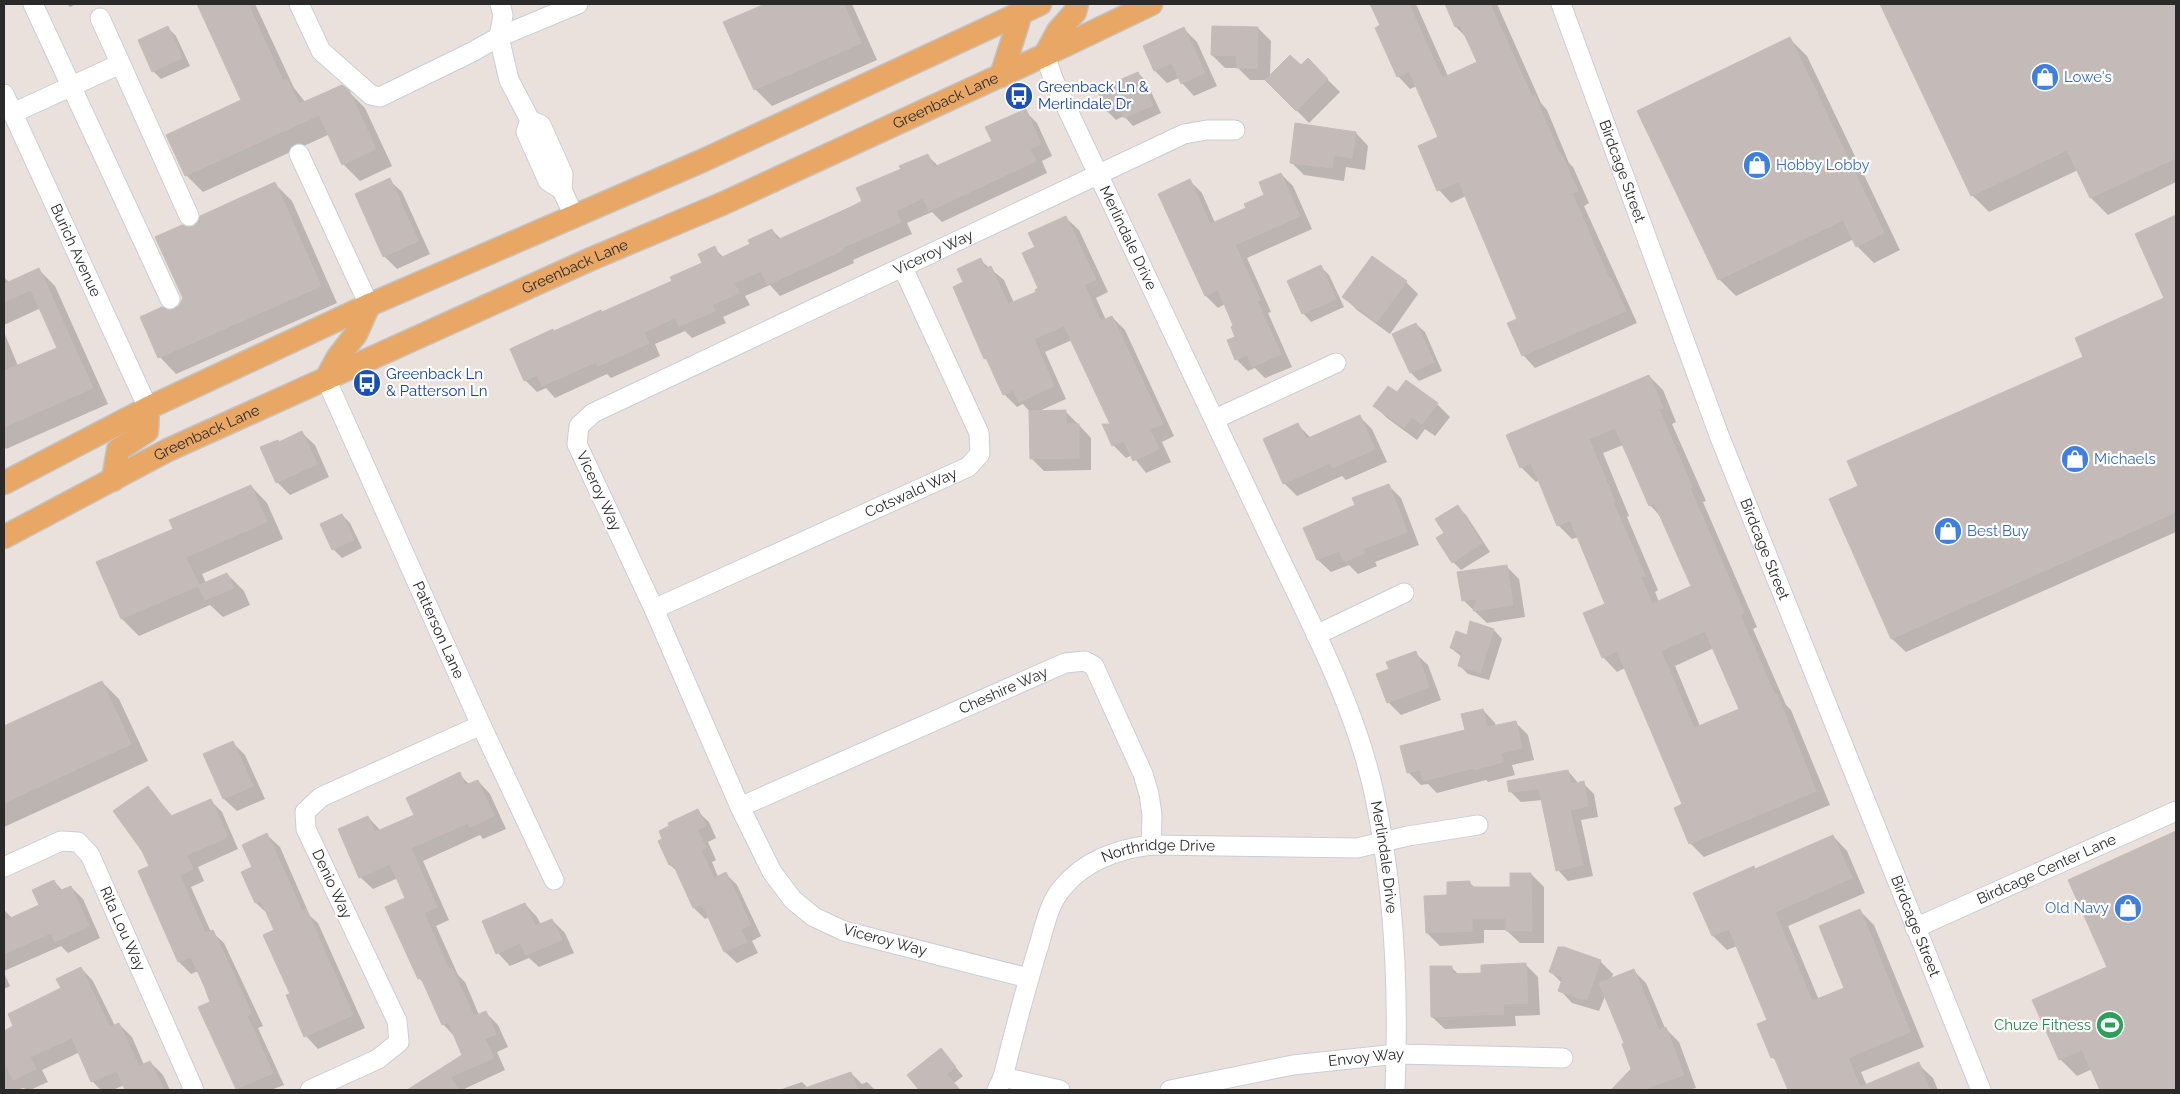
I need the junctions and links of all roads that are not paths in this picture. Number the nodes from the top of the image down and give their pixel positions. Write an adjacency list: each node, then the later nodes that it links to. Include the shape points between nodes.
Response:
1 (33, 4): 15 (street)
2 (299, 4): 11 (street, via 321,51 371,95 380,97)
3 (500, 4): 11 (street, via 503,15)
4 (578, 4): 11 (street)
5 (1040, 4): 9 (main road)
6 (1077, 4): 12 (main road, via 1075,12 1058,31)
7 (1151, 4): 12 (main road, Greenback Lane)
8 (1561, 4): 44 (street, Birdcage Street, via 1719,435)
9 (1020, 13): 14 (main road); 22 (main road, via 704,160)
10 (100, 18): 13 (street)
11 (499, 37): 22 (street, via 509,80 530,120 526,132 548,180 562,190)
12 (1045, 55): 14 (main road, Greenback Lane); 20 (street, Merlindale Drive)
13 (120, 64): 15 (street); 21 (street)
14 (1001, 76): 27 (main road, Greenback Lane)
15 (72, 86): 17 (street); 24 (street)
16 (4, 94): 17 (street, Burich Avenue)
17 (13, 113): 28 (street, Burich Avenue)
18 (1235, 130): 20 (street, Viceroy Way, via 1184,134)
19 (298, 154): 25 (street)
20 (1097, 173): 23 (street, Viceroy Way); 29 (street, Merlindale Drive)
21 (189, 216)
22 (574, 216): 25 (main road)
23 (903, 268): 34 (street, Viceroy Way, via 593,413 580,426 577,444); 34 (street, Cotswald Way, via 980,433 980,454 968,467)
24 (170, 299)
25 (369, 305): 27 (main road, via 356,334); 28 (main road)
26 (1336, 363): 29 (street)
27 (326, 379): 30 (main road, Greenback Lane, via 168,450); 36 (street, Patterson Lane)
28 (148, 408): 30 (main road, via 147,431 118,450); 31 (main road)
29 (1215, 419): 35 (street, Merlindale Drive)
30 (112, 480): 32 (main road, Greenback Lane)
31 (4, 483)
32 (4, 536)
33 (1404, 593): 35 (street)
34 (654, 609): 37 (street, Viceroy Way)
35 (1316, 635): 40 (street, Merlindale Drive, via 1355,725 1374,792)
36 (481, 725): 43 (street, Patterson Lane); 50 (street, Denio Way, via 321,797 305,812 306,829 397,1021 399,1042 378,1059)
37 (740, 807): 41 (street, Cheshire Way, via 1065,663 1085,661 1094,666 1143,774 1152,815); 45 (street, Viceroy Way, via 772,872 793,900 814,917 844,931)
38 (2176, 811): 44 (street, Birdcage Center Lane)
39 (1478, 825): 40 (street, Northridge Drive)
40 (1383, 842): 41 (street, Northridge Drive, via 1357,848); 46 (street, Merlindale Drive, via 1394,928)
41 (1152, 844): 45 (street, Northridge Drive, via 1105,856 1083,868 1063,886 1049,910)
42 (4, 867): 49 (street, Rita Lou Way, via 61,841 78,842 90,855)
43 (554, 880)
44 (1916, 928): 54 (street, Birdcage Street)
45 (1028, 978): 48 (street, Northridge Drive)
46 (1397, 1054): 47 (street, Envoy Way); 52 (street, Envoy Way, via 1293,1065); 53 (street, Merlindale Drive)
47 (1563, 1058)
48 (1000, 1084): 51 (street)
49 (194, 1090)
50 (310, 1090)
51 (1060, 1090)
52 (1170, 1090)
53 (1395, 1090)
54 (1981, 1090)

